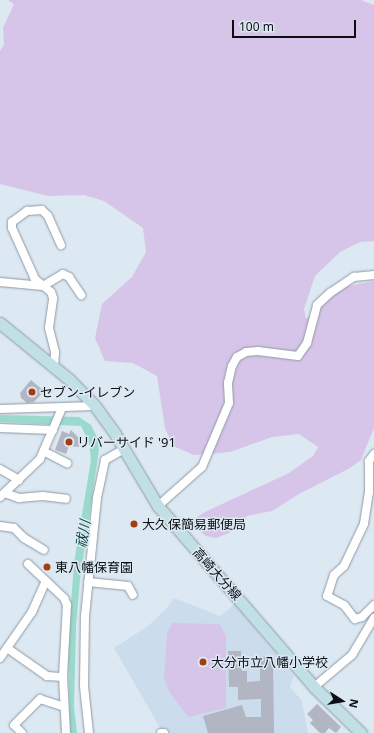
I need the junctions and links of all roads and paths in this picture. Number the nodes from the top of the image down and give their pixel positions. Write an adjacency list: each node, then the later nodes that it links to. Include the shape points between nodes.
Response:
1 (61, 245): 4 (street, via 48,216 42,210 27,211 12,222 12,228 35,279)
2 (374, 275): 21 (street, via 354,277 317,305 307,343 298,356 246,352 237,357 228,382 229,403 202,467)
3 (0, 282): 4 (street)
4 (43, 286): 5 (street, via 59,275 66,274); 7 (street, via 51,292 54,301 48,328 55,352)
5 (81, 295)
6 (0, 323): 7 (main road, 高崎大分線)
7 (54, 367): 8 (main road, 高崎大分線)
8 (95, 406): 10 (street); 13 (main road, 高崎大分線)
9 (0, 409): 10 (street)
10 (61, 410): 12 (street)
11 (0, 428): 12 (street)
12 (54, 428): 14 (street)
13 (124, 449): 21 (main road, 高崎大分線); 26 (street, via 109,456 104,465)
14 (44, 452): 16 (street); 18 (street)
15 (374, 454): 28 (street, via 370,461 364,524 344,566 334,575 327,596 344,605 355,619 362,617)
16 (66, 463)
17 (0, 469): 18 (street)
18 (19, 480): 19 (street)
19 (3, 495): 20 (street)
20 (66, 499)
21 (158, 506): 33 (main road, 高崎大分線)
22 (0, 526): 23 (street, via 14,528 24,538)
23 (44, 550)
24 (28, 564): 25 (street)
25 (46, 581): 30 (street, via 32,612); 32 (street, via 64,598 67,605)
26 (88, 582): 27 (street, via 128,586); 37 (street, via 84,686)
27 (133, 595)
28 (374, 605)
29 (374, 618): 33 (street, via 352,655)
30 (8, 648): 31 (street); 32 (street, via 47,676)
31 (0, 658)
32 (63, 677): 34 (street)
33 (314, 687): 38 (main road, 高崎大分線)
34 (64, 707): 35 (street, via 40,699 14,725); 36 (street)
35 (22, 733)
36 (66, 733)
37 (89, 733)
38 (361, 733)

